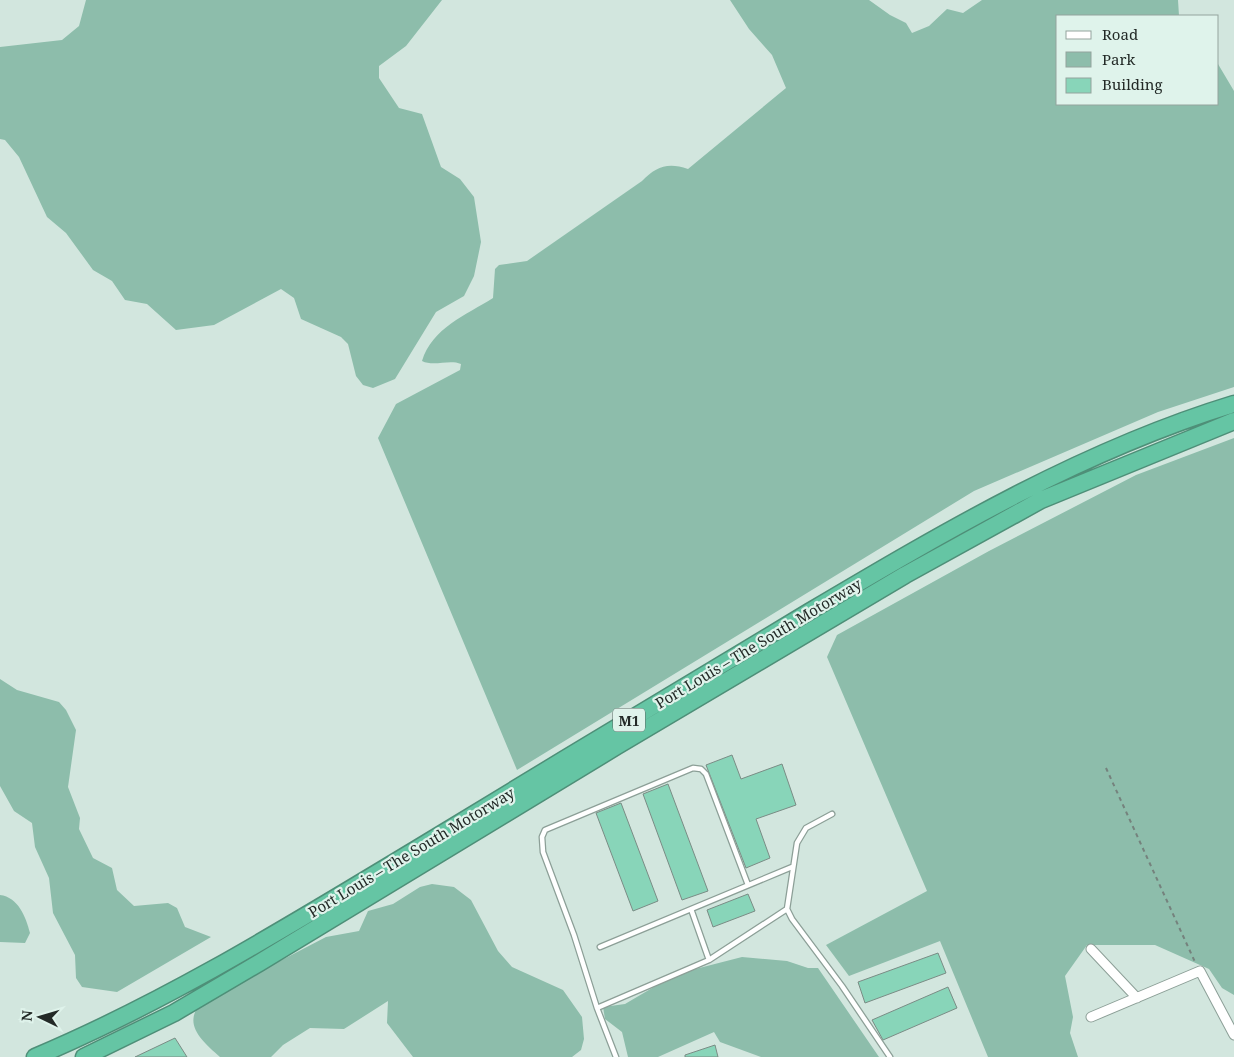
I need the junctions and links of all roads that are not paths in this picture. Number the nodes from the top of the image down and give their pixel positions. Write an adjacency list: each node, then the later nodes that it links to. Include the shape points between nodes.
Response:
1 (1234, 404): 15 (highway, Port Louis – The South Motorway / M1, via 1097,456 894,561 331,901 98,1030)
2 (1234, 421): 16 (highway, Port Louis – The South Motorway / M1, via 1041,500 905,575 174,1013)
3 (832, 814): 4 (lane, via 806,828)
4 (792, 867): 5 (lane); 7 (lane)
5 (748, 885): 6 (lane); 12 (lane, via 706,774 701,769 694,768 545,830 543,852)
6 (691, 909): 8 (lane); 10 (lane)
7 (787, 909): 10 (lane); 18 (lane)
8 (600, 946)
9 (1091, 949): 11 (street)
10 (708, 960): 12 (lane)
11 (1137, 998): 13 (street); 14 (street, via 1200,971)
12 (597, 1008): 17 (lane)
13 (1091, 1017)
14 (1234, 1035)
15 (35, 1057)
16 (84, 1057)
17 (616, 1057)
18 (890, 1057)

